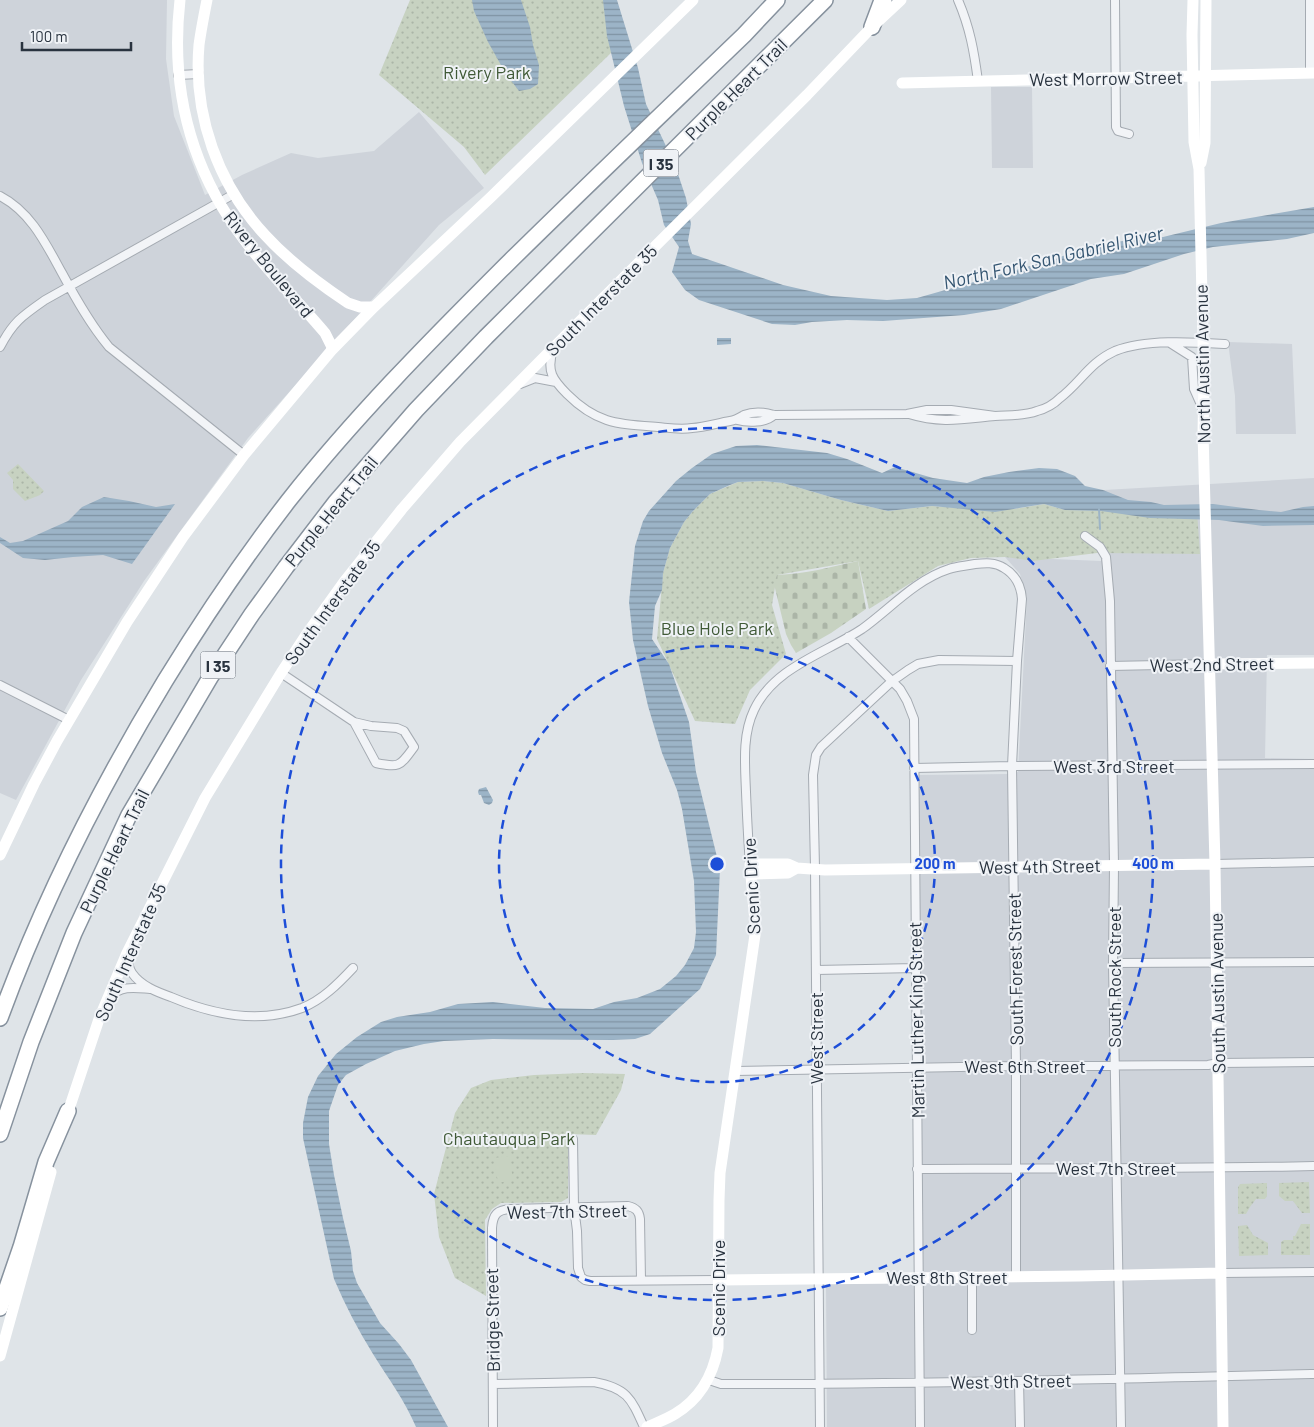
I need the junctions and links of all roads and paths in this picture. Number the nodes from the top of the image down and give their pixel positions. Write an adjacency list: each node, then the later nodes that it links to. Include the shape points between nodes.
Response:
1 (180, 0): 16 (main road, Rivery Boulevard)
2 (207, 0): 15 (main road, Rivery Boulevard, via 200,34)
3 (692, 0): 28 (main road)
4 (777, 0): 73 (highway, Purple Heart Trail / I 35, via 427,344 288,502 195,632 110,775 82,828 20,965)
5 (825, 0): 82 (highway, Purple Heart Trail / I 35, via 416,410 335,503 286,567 211,676 129,815 74,933 31,1042)
6 (884, 0): 13 (highway)
7 (901, 0): 13 (main road, South Interstate 35)
8 (958, 0): 20 (street, via 970,30)
9 (1115, 0): 19 (street)
10 (1193, 0): 17 (main road, North Austin Avenue)
11 (1206, 0): 18 (main road, North Austin Avenue)
12 (1310, 0): 14 (street)
13 (872, 27): 32 (main road, South Interstate 35)
14 (1312, 73): 18 (main road, West Morrow Street)
15 (199, 74): 16 (street); 24 (main road, Rivery Boulevard, via 209,139)
16 (178, 75): 26 (main road, Rivery Boulevard, via 198,159)
17 (1193, 76): 18 (main road, West Morrow Street); 19 (main road, West Morrow Street); 23 (main road, North Austin Avenue, via 1194,142)
18 (1205, 76): 23 (main road, North Austin Avenue, via 1205,143)
19 (1115, 78): 20 (main road, West Morrow Street); 22 (street, via 1116,127 1118,131)
20 (978, 81): 21 (main road, West Morrow Street)
21 (902, 84)
22 (1129, 134)
23 (1199, 169): 30 (main road, North Austin Avenue)
24 (234, 194): 26 (street); 28 (main road, Rivery Boulevard, via 280,250 348,303)
25 (0, 196): 27 (street, via 35,227)
26 (220, 202): 27 (street); 34 (main road, Rivery Boulevard, via 246,242 324,333)
27 (70, 287): 33 (street, via 45,300 16,322); 38 (street, via 109,347)
28 (374, 308): 34 (main road)
29 (1170, 343): 30 (street); 35 (street, via 1139,344 1112,352 1092,366 1062,397 1027,414 995,416 952,410 907,414 759,412 691,429 608,421 581,407); 37 (street, via 1192,357 1194,389)
30 (1202, 343): 31 (street); 37 (main road, North Austin Avenue)
31 (1225, 344)
32 (554, 346): 35 (street, via 550,362); 36 (main road, South Interstate 35)
33 (0, 347)
34 (331, 351): 38 (main road)
35 (556, 382): 36 (street, via 535,378)
36 (516, 386): 46 (main road, South Interstate 35, via 460,442 368,550)
37 (1204, 413): 40 (main road, North Austin Avenue)
38 (244, 454): 49 (main road, via 182,537 126,622)
39 (1085, 536): 45 (street, South Rock Street, via 1100,547 1106,557)
40 (1206, 560): 44 (main road, South Austin Avenue)
41 (848, 637): 42 (street, Scenic Drive, via 942,572 984,563 994,564 1014,575 1022,591); 47 (street, Martin Luther King Street); 63 (street, Scenic Drive, via 783,676 771,686 754,710 745,751)
42 (1017, 661): 47 (street, via 938,660 918,664); 52 (street, South Forest Street)
43 (1314, 663): 44 (main road, West 2nd Street)
44 (1210, 664): 45 (street, West 2nd Street); 54 (main road, South Austin Avenue)
45 (1110, 666): 53 (street, South Rock Street)
46 (281, 673): 50 (street); 64 (main road, South Interstate 35, via 205,798)
47 (892, 682): 55 (street, Martin Luther King Street, via 900,689 914,719); 61 (street, West Street, via 831,736 816,755 813,775)
48 (0, 685): 49 (street)
49 (69, 720): 56 (main road)
50 (354, 722): 50 (street, via 376,763 401,764 414,747 404,731 397,728)
51 (1314, 764): 54 (street, West 3rd Street)
52 (1012, 766): 53 (street, West 3rd Street); 55 (street, West 3rd Street); 59 (street, South Forest Street)
53 (1112, 766): 54 (street, West 3rd Street); 60 (street, South Rock Street)
54 (1212, 766): 58 (main road, South Austin Avenue)
55 (914, 768): 62 (street, Martin Luther King Street)
56 (0, 855)
57 (1314, 862): 58 (street, West 4th Street)
58 (1215, 864): 60 (main road, West 4th Street); 65 (main road, South Austin Avenue)
59 (1013, 866): 60 (main road, West 4th Street); 62 (main road, West 4th Street); 76 (street, South Forest Street)
60 (1114, 866): 67 (street, South Rock Street)
61 (815, 868): 62 (main road, West 4th Street); 63 (main road, West 4th Street, via 797,868 788,873); 70 (street, West Street)
62 (915, 868): 69 (street, Martin Luther King Street)
63 (750, 869): 80 (main road, Scenic Drive, via 755,922)
64 (127, 953): 71 (street, via 132,973); 72 (main road, South Interstate 35)
65 (1216, 962): 66 (street); 67 (street); 75 (main road, South Austin Avenue)
66 (1314, 962)
67 (1113, 963): 77 (street, South Rock Street)
68 (353, 968): 71 (street, via 322,997 302,1008 258,1016 220,1013)
69 (916, 968): 70 (street); 78 (street, Martin Luther King Street)
70 (816, 970): 79 (street, West Street)
71 (150, 989): 72 (street, via 126,988 114,992)
72 (107, 1000): 81 (main road, South Interstate 35)
73 (0, 1018)
74 (1314, 1062): 75 (street, West 6th Street)
75 (1218, 1063): 77 (street, West 6th Street); 86 (main road, South Austin Avenue)
76 (1016, 1066): 77 (street, West 6th Street); 78 (street, West 6th Street); 85 (street, South Forest Street)
77 (1115, 1066): 88 (street, South Rock Street)
78 (917, 1068): 79 (street, West 6th Street); 87 (street, Martin Luther King Street)
79 (817, 1070): 80 (street, West 6th Street); 96 (street, West Street)
80 (735, 1071): 98 (main road, Scenic Drive, via 720,1173)
81 (68, 1110): 100 (highway, via 46,1162); 102 (main road, South Interstate 35)
82 (0, 1134)
83 (573, 1139): 89 (street)
84 (1314, 1166): 86 (street, West 7th Street)
85 (1016, 1168): 87 (street, West 7th Street); 88 (street, West 7th Street); 95 (street, South Forest Street)
86 (1220, 1168): 88 (street, West 7th Street); 92 (main road, South Austin Avenue)
87 (917, 1169): 94 (street, Martin Luther King Street)
88 (1117, 1169): 93 (street, South Rock Street)
89 (574, 1207): 90 (street, West 7th Street, via 511,1208); 97 (street, West 8th Street, via 581,1277 590,1281); 97 (street, West 7th Street, via 628,1206 637,1210)
90 (496, 1213): 110 (street, Bridge Street, via 492,1228)
91 (1314, 1272): 92 (street, West 8th Street)
92 (1221, 1273): 93 (main road, West 8th Street); 104 (main road, South Austin Avenue)
93 (1119, 1275): 95 (main road, West 8th Street); 105 (street, South Rock Street)
94 (919, 1277): 95 (main road, West 8th Street); 96 (main road, West 8th Street); 108 (street, Martin Luther King Street)
95 (1016, 1277)
96 (819, 1278): 98 (main road, West 8th Street); 109 (street, West Street)
97 (641, 1280): 98 (street, West 8th Street)
98 (719, 1280): 106 (main road, Scenic Drive, via 718,1348)
99 (972, 1285): 101 (street)
100 (0, 1308)
101 (972, 1330)
102 (1, 1351)
103 (1314, 1374): 104 (street, West 9th Street)
104 (1223, 1376): 105 (street, West 9th Street); 117 (main road, South Austin Avenue)
105 (1120, 1378): 107 (street, West 9th Street); 116 (street, South Rock Street)
106 (708, 1380): 109 (street, West 9th Street, via 721,1384); 112 (main road, Scenic Drive, via 685,1407)
107 (1019, 1381): 108 (street, West 9th Street); 115 (street)
108 (919, 1382): 109 (street, West 9th Street); 114 (street, Martin Luther King Street)
109 (820, 1383): 113 (street, West Street)
110 (493, 1384): 111 (street, Bridge Street); 112 (street, via 594,1382 608,1385 619,1389 633,1403)
111 (493, 1427)
112 (645, 1427)
113 (820, 1427)
114 (920, 1427)
115 (1020, 1427)
116 (1121, 1427)
117 (1223, 1427)

